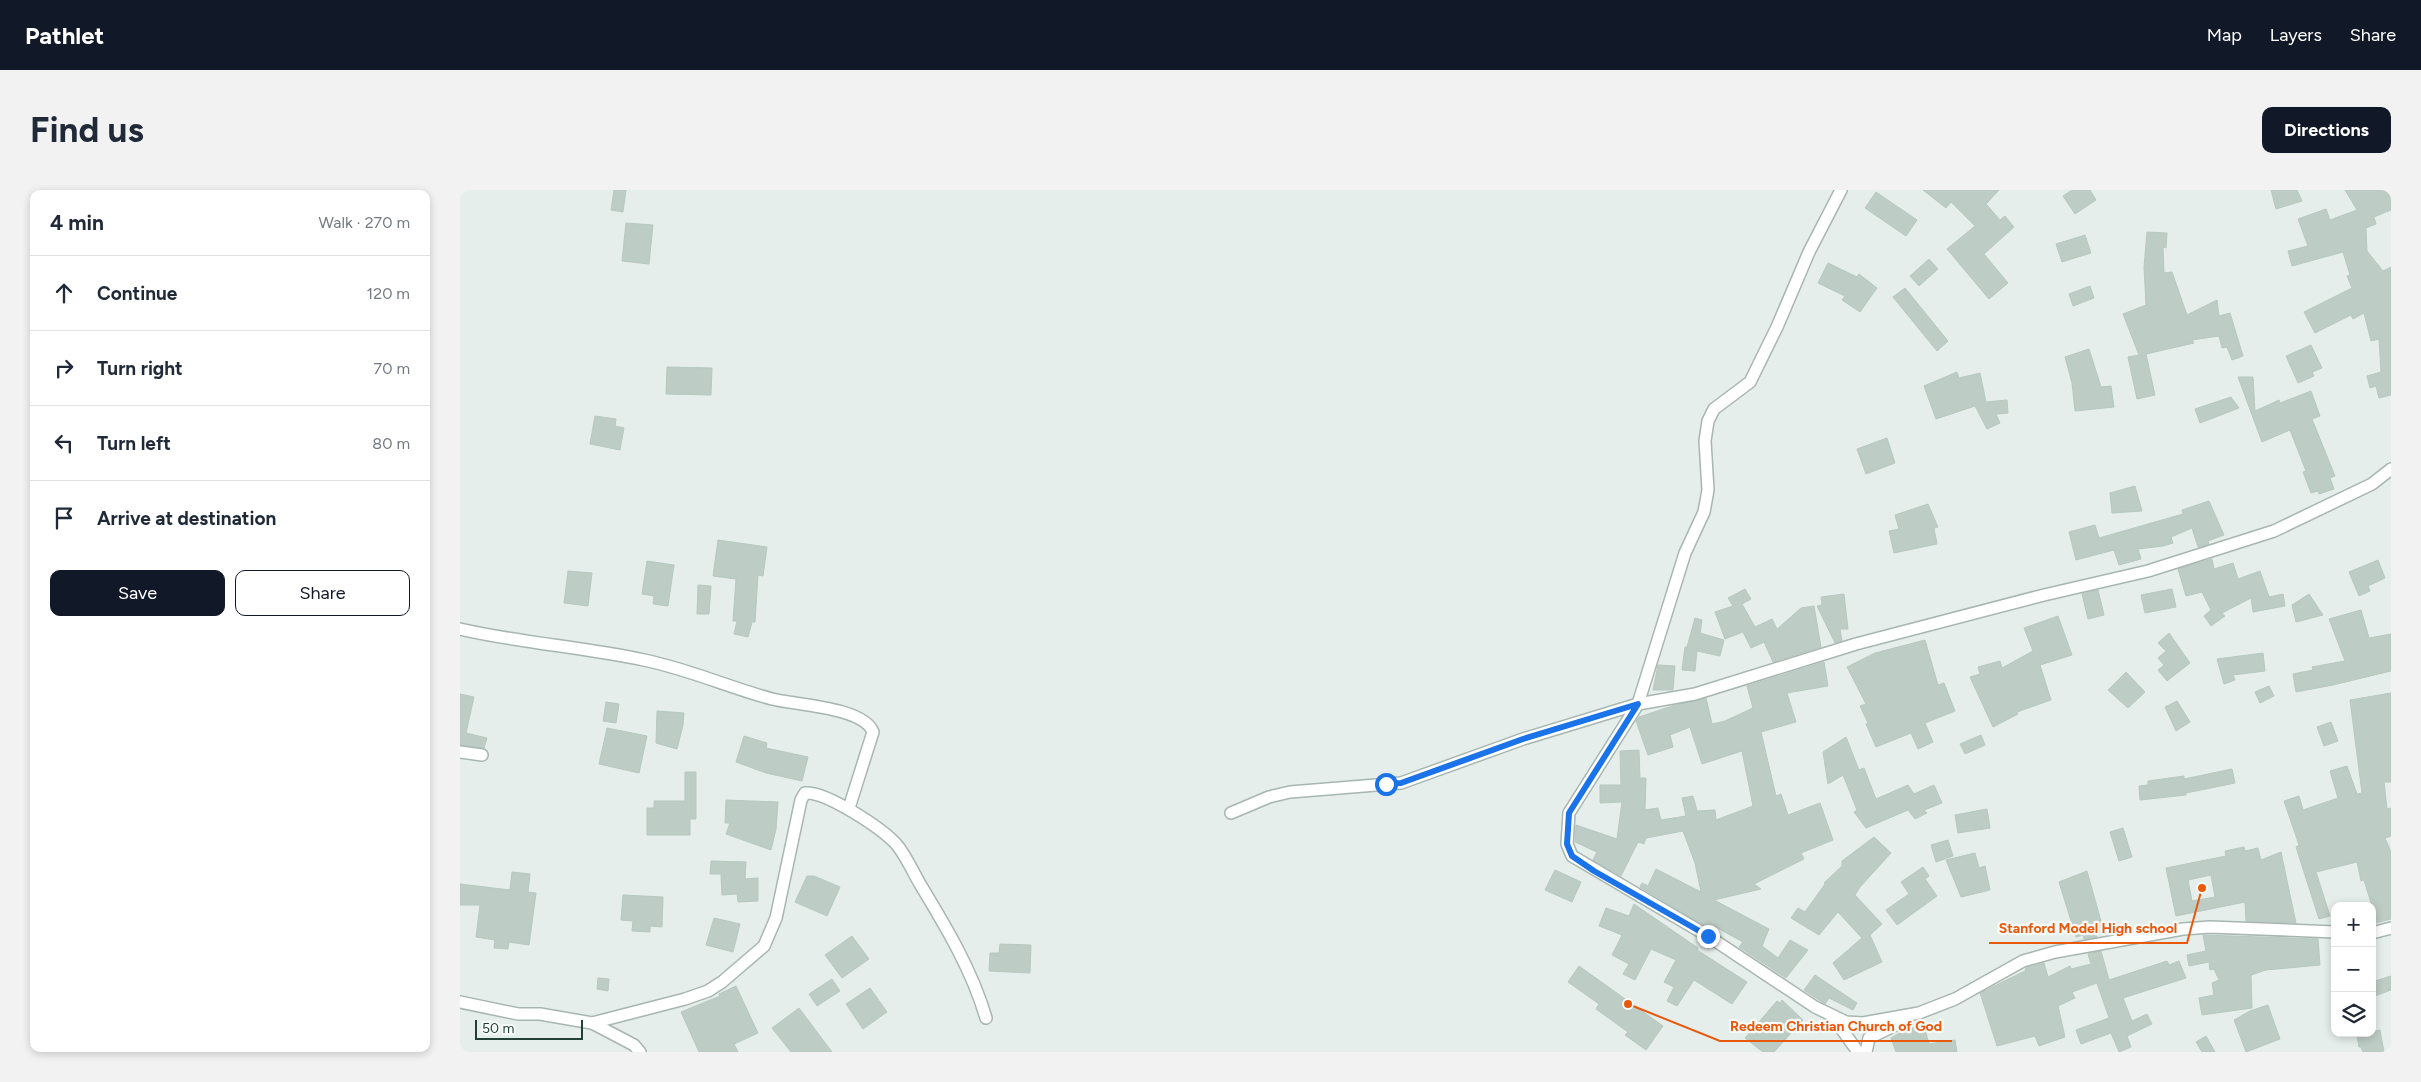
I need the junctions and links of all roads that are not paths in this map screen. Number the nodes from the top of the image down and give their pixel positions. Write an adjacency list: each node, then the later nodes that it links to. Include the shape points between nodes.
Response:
1 (1841, 190): 4 (street, via 1750,382 1714,409 1708,421 1705,441 1708,490 1704,512 1685,553)
2 (2391, 469): 4 (street, via 2372,484 2274,531 2213,551 2148,571 1856,644 1694,694)
3 (460, 629): 7 (street, via 508,640 601,651 678,667 771,699 852,714 870,724 873,732)
4 (1638, 704): 8 (street, via 1523,739 1401,783 1290,792); 14 (street, via 1569,813 1567,844 1572,856 1708,936)
5 (460, 752): 6 (street)
6 (482, 755)
7 (849, 808): 15 (street, via 896,845 954,944 978,992); 16 (street, via 812,792 805,793 800,800 776,918 764,946 722,982 685,999)
8 (1230, 813)
9 (2391, 928): 11 (street)
10 (2331, 932): 13 (street, via 2183,928 2056,952 2023,961 1954,999)
11 (2376, 932)
12 (460, 1002): 16 (street, via 518,1014 540,1014)
13 (1919, 1013): 14 (street, via 1863,1023); 19 (street, via 1869,1038)
14 (1832, 1017): 18 (street)
15 (986, 1018)
16 (592, 1023): 17 (street, via 634,1045)
17 (640, 1052)
18 (1858, 1052)
19 (1866, 1052)

